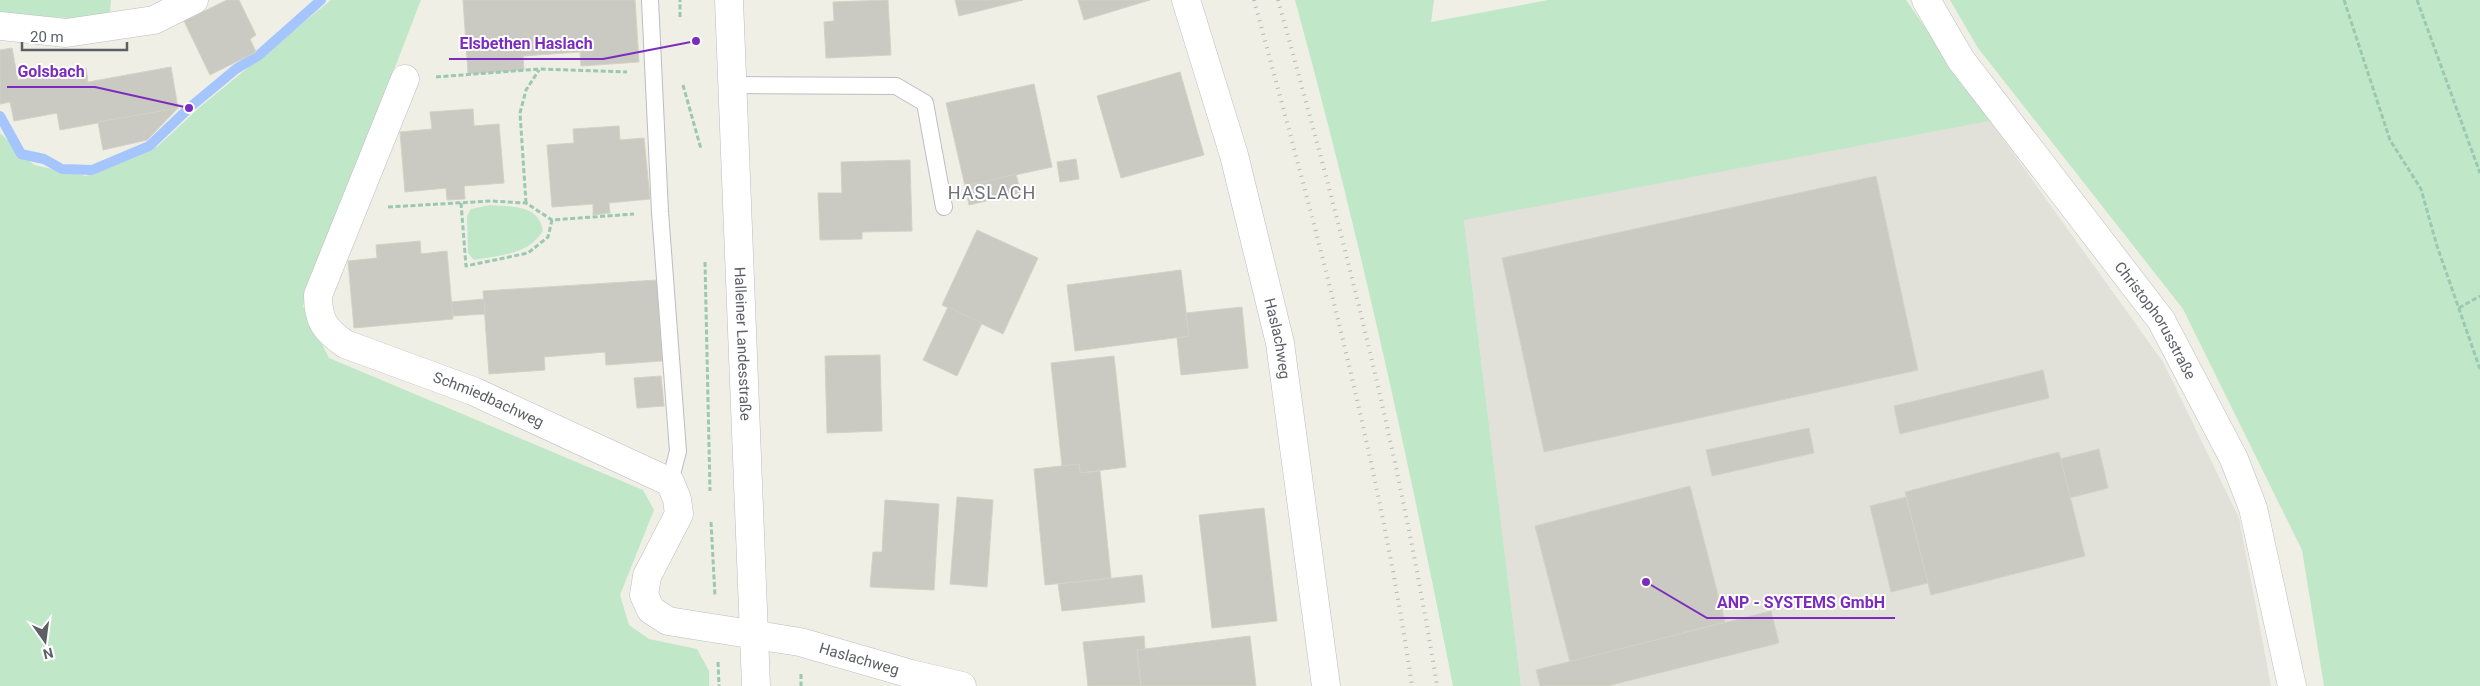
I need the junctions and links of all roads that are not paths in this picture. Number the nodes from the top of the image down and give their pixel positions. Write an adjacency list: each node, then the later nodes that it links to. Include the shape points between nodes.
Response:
1 (194, 0): 6 (street, via 154,20 66,33)
2 (650, 0): 10 (lane, via 660,212 678,451)
3 (729, 0): 8 (street, Halleiner Landesstraße)
4 (1186, 0): 15 (street, Haslachweg, via 1234,155 1280,343)
5 (1926, 0): 16 (street, Christophorusstraße, via 1961,60 2166,329 2234,459 2253,508)
6 (0, 26)
7 (405, 79): 10 (street, Schmiedbachweg, via 318,295 318,314 330,334 345,344 473,390)
8 (734, 85): 9 (lane, via 896,86 904,90 925,103); 11 (street, Halleiner Landesstraße)
9 (944, 208)
10 (670, 482): 11 (street, via 677,498 678,514 647,576 644,595 651,610 668,621)
11 (756, 636): 12 (street, Haslachweg, via 800,642); 13 (street, Halleiner Landesstraße)
12 (909, 680): 14 (street, Haslachweg)
13 (756, 686)
14 (962, 686)
15 (1326, 686)
16 (2292, 686)

